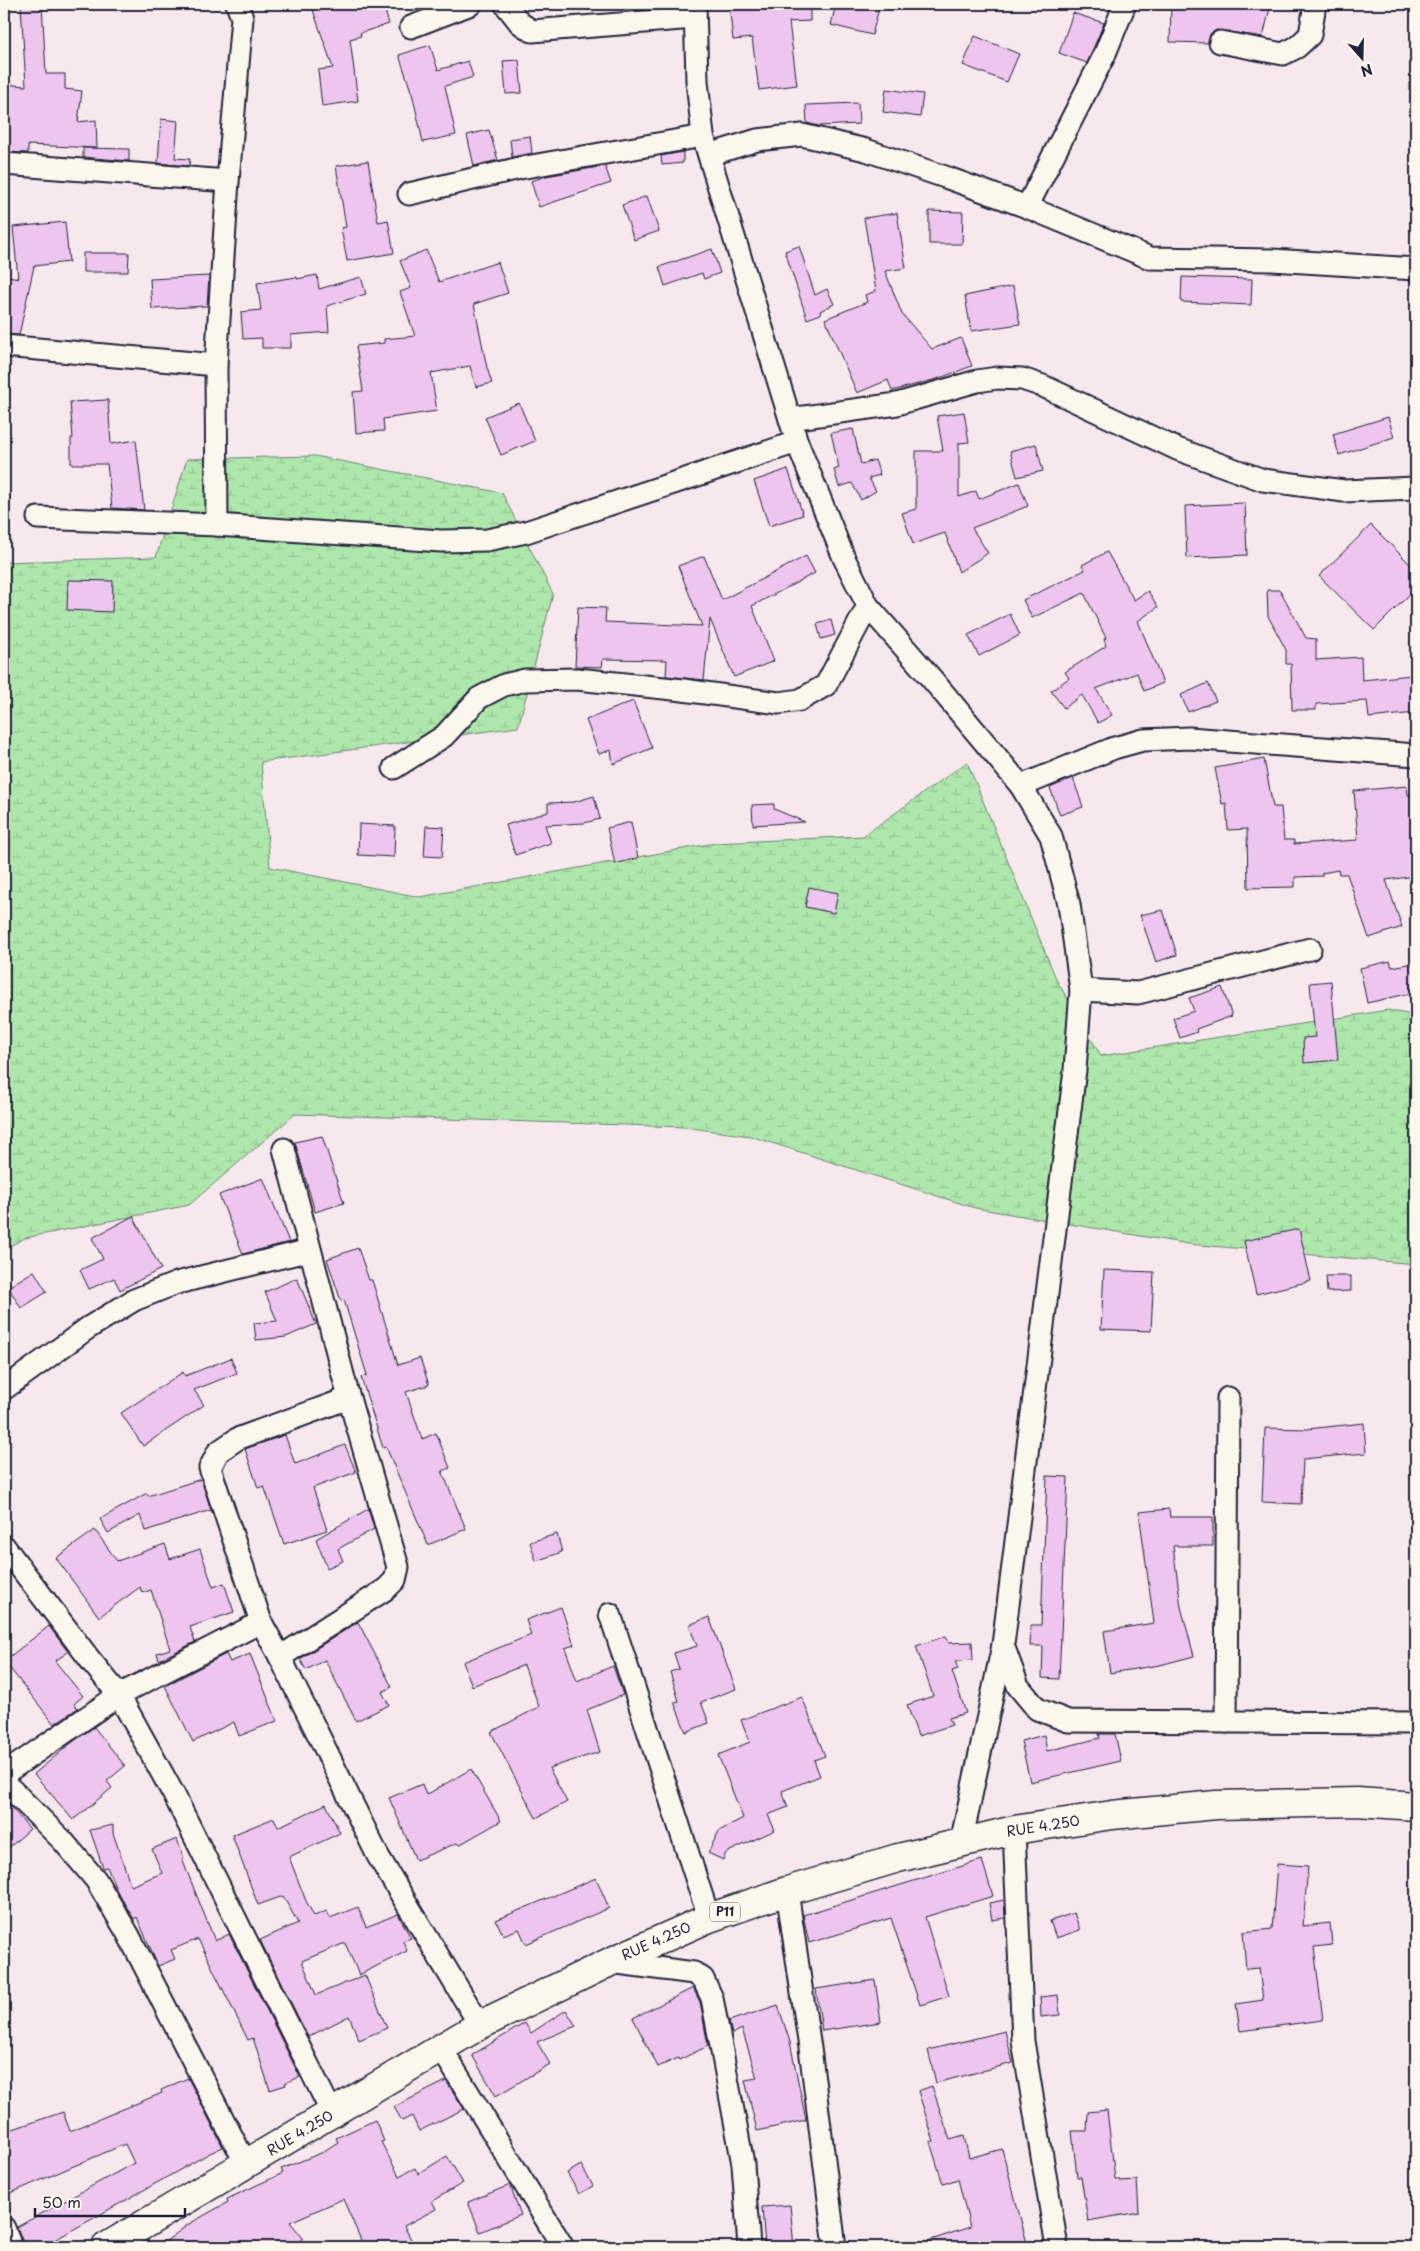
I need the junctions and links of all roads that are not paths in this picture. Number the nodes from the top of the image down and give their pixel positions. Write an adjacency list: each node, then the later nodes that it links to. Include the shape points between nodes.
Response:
1 (237, 4): 11 (street, via 242,18)
2 (471, 4): 7 (street)
3 (505, 4): 6 (street, via 520,23 532,31)
4 (1125, 4): 13 (street, via 1104,56)
5 (1315, 4): 8 (street, via 1310,35 1298,47 1283,54)
6 (694, 11): 9 (street, via 697,81)
7 (411, 28)
8 (1220, 42)
9 (706, 146): 12 (street, via 520,168); 13 (street, via 802,135 866,150); 17 (street)
10 (4, 164): 11 (street)
11 (228, 181): 16 (street)
12 (409, 194)
13 (1027, 206): 14 (street, via 1150,258 1272,260)
14 (1416, 270)
15 (4, 346): 16 (street)
16 (216, 365): 21 (street)
17 (790, 419): 18 (street); 19 (street, via 897,404 990,379 1022,380 1043,386 1177,449 1264,480 1344,491)
18 (796, 442): 21 (street, via 526,532 487,540 441,541); 22 (street, via 844,558)
19 (1416, 488)
20 (38, 518): 21 (street)
21 (217, 525)
22 (868, 606): 24 (street, via 826,685 800,700 779,703 577,679 525,680 479,698 444,736); 25 (street)
23 (1416, 755): 25 (street, via 1189,738 1142,740)
24 (394, 768)
25 (1021, 786): 27 (street, via 1050,836 1069,904)
26 (1310, 949): 27 (street, via 1138,993)
27 (1081, 990): 36 (street, via 1075,1070)
28 (284, 1149): 29 (street)
29 (310, 1250): 30 (street, via 177,1284 134,1300 88,1328); 31 (street)
30 (4, 1389)
31 (349, 1398): 35 (street, via 237,1439 218,1452 210,1468); 37 (street, via 398,1567 395,1580)
32 (1228, 1398): 39 (street)
33 (4, 1546): 38 (street)
34 (610, 1614): 47 (street)
35 (261, 1622): 37 (street); 38 (street)
36 (1003, 1645): 39 (street, via 1018,1686 1037,1709 1068,1721); 45 (street)
37 (280, 1657): 49 (street, via 378,1856)
38 (119, 1695): 41 (street); 51 (street, via 174,1795)
39 (1226, 1722): 40 (street)
40 (1416, 1723)
41 (4, 1774)
42 (4, 1782): 52 (street, via 63,1840 96,1880 128,1934)
43 (1416, 1806): 44 (main road, RUE 4.250 / P11, via 1357,1802 1216,1805)
44 (1014, 1830): 45 (main road, RUE 4.250 / P11); 59 (street, via 1023,2041)
45 (961, 1843): 46 (main road, RUE 4.250 / P11)
46 (787, 1891): 47 (main road, RUE 4.250 / P11); 58 (street)
47 (709, 1918): 48 (main road, RUE 4.250 / P11)
48 (610, 1962): 49 (main road, RUE 4.250 / P11); 57 (street, via 694,1973 703,1979 712,1998 743,2164)
49 (480, 2025): 50 (main road, RUE 4.250 / P11)
50 (440, 2048): 51 (main road, RUE 4.250 / P11); 56 (street)
51 (332, 2113): 52 (main road, RUE 4.250 / P11)
52 (246, 2164): 55 (main road, RUE 4.250 / P11)
53 (4, 2228): 54 (street)
54 (11, 2247)
55 (106, 2247)
56 (563, 2247)
57 (749, 2247)
58 (835, 2247)
59 (1057, 2247)

